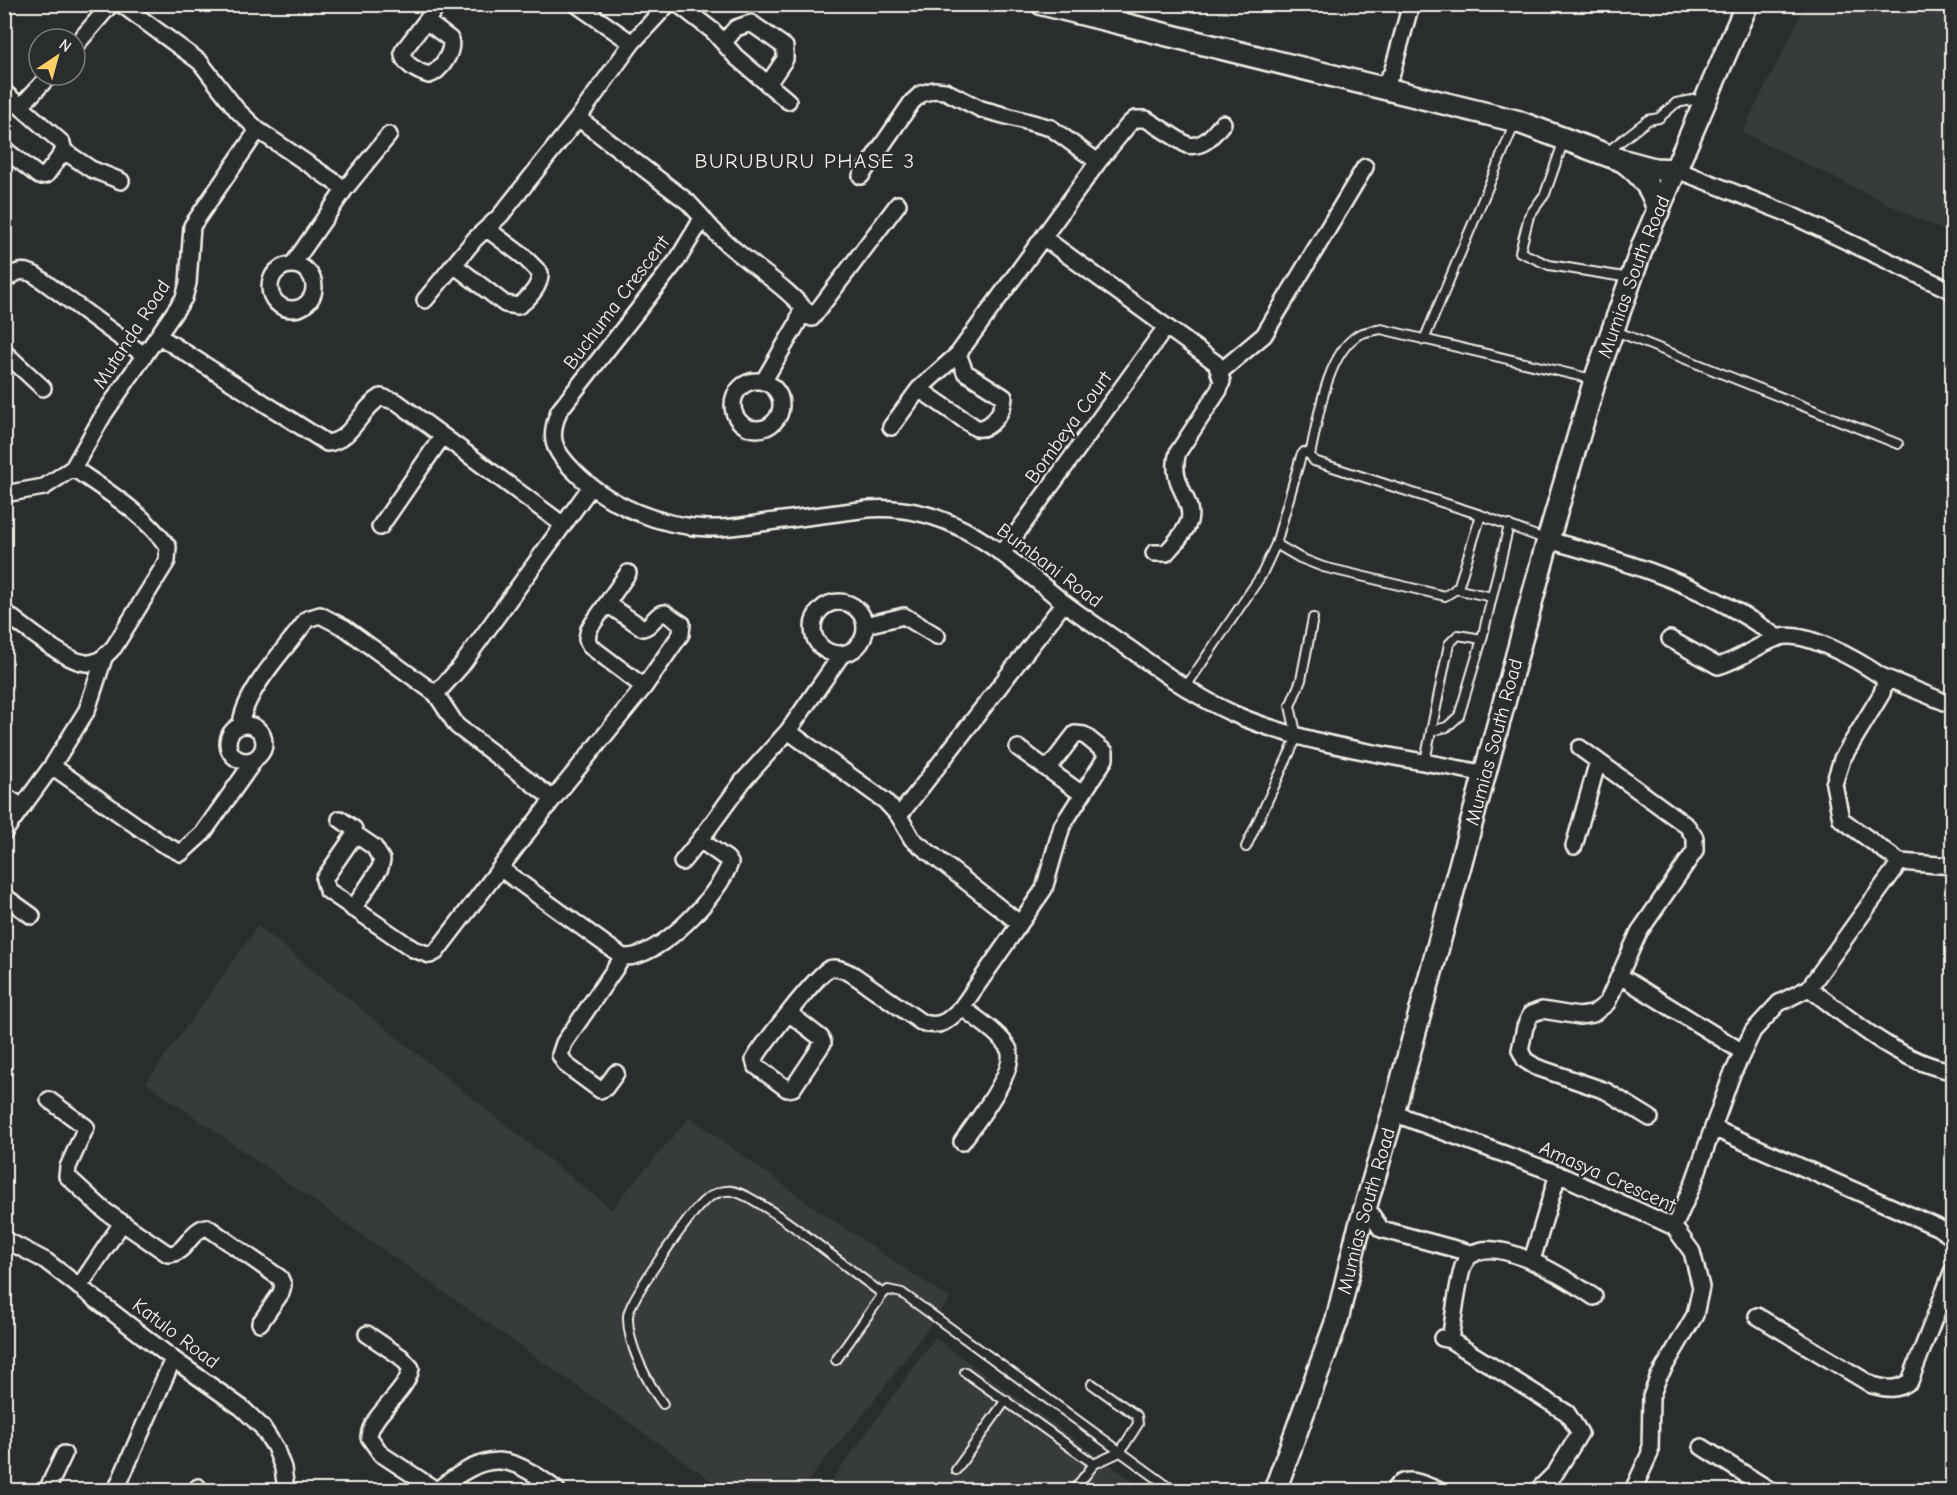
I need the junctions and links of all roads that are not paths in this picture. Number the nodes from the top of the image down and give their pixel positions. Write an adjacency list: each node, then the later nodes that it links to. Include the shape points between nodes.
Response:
1 (111, 4): 11 (street)
2 (121, 4): 24 (street, via 200,62)
3 (439, 4): 10 (street)
4 (576, 4): 13 (street)
5 (668, 4): 13 (street)
6 (678, 4): 12 (street)
7 (1042, 4): 15 (main road)
8 (1411, 4): 15 (street)
9 (1747, 5): 18 (main road, Mumias South Road)
10 (426, 21)
11 (87, 32)
12 (724, 42): 14 (street); 14 (street, via 736,27 751,24 785,47 785,59)
13 (632, 43): 21 (street)
14 (768, 84): 19 (street)
15 (1391, 84): 22 (main road)
16 (39, 87): 20 (street)
17 (4, 92): 20 (street)
18 (1707, 98): 29 (lane, via 1676,103 1659,118 1648,120); 32 (main road, Mumias South Road)
19 (788, 101)
20 (22, 105): 28 (street, via 62,143)
21 (578, 118): 38 (street); 39 (street)
22 (1516, 121): 26 (main road); 51 (lane)
23 (1223, 123): 30 (street, via 1205,143 1195,146 1146,119 1135,119)
24 (258, 130): 35 (street); 50 (street, Mutanda Road, via 196,217 187,291)
25 (389, 135): 35 (street)
26 (1565, 138): 29 (main road); 43 (lane, via 1545,194 1529,216 1520,252 1549,265)
27 (4, 148): 28 (street, via 39,176 46,174)
28 (64, 151): 34 (street, via 91,169)
29 (1615, 157): 32 (main road, via 1654,169); 37 (main road, via 1635,170 1655,197)
30 (1098, 162): 33 (street, via 1051,128 981,109 945,91 934,90 912,102); 40 (street)
31 (1365, 167): 55 (street, via 1264,334)
32 (1677, 170): 37 (main road, Mumias South Road); 45 (street, via 1789,214)
33 (861, 176)
34 (121, 181)
35 (345, 189): 41 (street)
36 (898, 204): 47 (street)
37 (1658, 212): 43 (main road, Mumias South Road)
38 (701, 216): 47 (street, via 727,246 798,299); 60 (street, Buchuma Crescent, via 678,259)
39 (487, 229): 42 (street); 42 (street, via 540,273 541,281 524,303 505,304)
40 (1044, 238): 48 (street); 53 (street)
41 (293, 264)
42 (453, 265): 46 (street)
43 (1630, 278): 49 (main road, Mumias South Road)
44 (4, 281): 54 (street, via 17,272 36,275)
45 (1953, 291)
46 (425, 300)
47 (812, 318): 57 (street, via 800,314)
48 (1166, 327): 55 (street, via 1216,363); 74 (street, Bombeya Court)
49 (1612, 330): 56 (main road, Mumias South Road); 63 (lane)
50 (159, 336): 54 (street, Mutanda Road); 62 (street, via 327,443 342,439 372,402 381,397 397,402)
51 (1424, 340): 56 (lane); 64 (lane, via 1381,329 1361,333 1348,342 1330,372)
52 (4, 352): 58 (street)
53 (958, 354): 59 (street); 59 (street, via 965,372 1004,397 992,423 976,428)
54 (144, 355): 65 (street, Mutanda Road)
55 (1221, 372): 75 (street, via 1219,390 1175,461 1176,482 1190,518 1167,553)
56 (1595, 380): 72 (main road, Mumias South Road)
57 (763, 382)
58 (44, 388)
59 (919, 389): 61 (street)
60 (559, 411): 66 (street, Bumbani Road, via 552,428 554,444 564,461)
61 (891, 427)
62 (442, 437): 69 (street); 71 (street)
63 (1898, 444)
64 (1310, 455): 68 (lane, via 1320,464); 73 (lane, via 1304,452 1301,456)
65 (73, 468): 67 (street, Mutanda Road, via 44,487); 89 (street, via 134,509 168,547 160,576)
66 (590, 488): 69 (street); 74 (street, Bumbani Road, via 657,519 711,528 890,507 958,526)
67 (4, 494)
68 (1481, 515): 70 (lane); 77 (lane, via 1458,588)
69 (562, 524): 93 (street)
70 (1509, 525): 72 (lane); 78 (lane)
71 (380, 526)
72 (1548, 540): 85 (street, via 1636,564 1742,612); 106 (main road, Mumias South Road)
73 (1276, 544): 77 (lane, via 1323,567 1432,594); 92 (lane, via 1261,576)
74 (1004, 552): 79 (street, Bumbani Road)
75 (1154, 554)
76 (628, 573): 80 (street)
77 (1449, 594): 78 (lane, via 1457,588)
78 (1492, 597): 86 (lane)
79 (1064, 603): 92 (street, Bumbani Road); 111 (street)
80 (607, 604): 91 (street, via 589,628 588,642); 91 (street, via 643,628 661,613 682,624 681,634)
81 (4, 612): 89 (street, via 68,656 86,663)
82 (1313, 618): 98 (lane, via 1301,680 1290,706)
83 (865, 625): 84 (street, via 904,616); 88 (street, via 863,639 855,649); 88 (street, via 860,612 850,604 836,602 815,617 813,631 818,643 829,652)
84 (937, 636)
85 (1778, 638): 87 (street, via 1718,666); 90 (street, via 1807,638)
86 (1482, 639): 97 (lane, via 1459,716 1447,727); 97 (lane, via 1461,635 1450,641)
87 (1670, 639)
88 (842, 654): 96 (street)
89 (104, 658): 104 (street, via 87,710)
90 (1881, 676): 94 (street); 119 (street, via 1882,693 1842,759 1834,784 1841,819)
91 (644, 687): 109 (street)
92 (1185, 688): 98 (street, Bumbani Road, via 1233,714)
93 (436, 694): 95 (street, via 321,615 308,619 250,698 242,713); 109 (street, via 457,726)
94 (1953, 705)
95 (241, 726): 101 (street, via 254,727 262,736 264,748); 101 (street, via 228,739 230,751 244,761)
96 (788, 731): 111 (street, via 885,801); 115 (street, via 742,781)
97 (1431, 731): 102 (lane)
98 (1297, 737): 102 (street, Bumbani Road); 117 (lane)
99 (1018, 748): 105 (street)
100 (1580, 748): 103 (street)
101 (256, 758): 104 (street, via 203,833 181,853)
102 (1425, 761): 106 (street, Bumbani Road)
103 (1598, 761): 116 (street); 127 (street, via 1687,826 1695,838 1695,851 1639,932)
104 (52, 766): 110 (street)
105 (1048, 769): 107 (street); 107 (street, via 1075,734 1084,735 1101,747 1105,759)
106 (1485, 774): 135 (main road, Mumias South Road)
107 (1082, 794): 125 (street, via 1062,826 1044,889)
108 (4, 795): 110 (street)
109 (553, 799): 121 (street)
110 (22, 807): 113 (street)
111 (899, 816): 125 (street, via 912,839)
112 (340, 819): 114 (street)
113 (4, 832)
114 (355, 834): 123 (street, via 374,847 381,860 380,868); 123 (street, via 324,879 327,890)
115 (700, 840): 118 (street); 126 (street, via 727,859 729,867 676,934 642,954)
116 (1574, 846)
117 (1246, 847)
118 (682, 862)
119 (1900, 862): 120 (street); 128 (street)
120 (1953, 866)
121 (501, 868): 123 (street, via 441,947 430,955 413,949); 126 (street)
122 (4, 896): 124 (street)
123 (353, 909)
124 (32, 916)
125 (1019, 923): 129 (street)
126 (623, 957): 133 (street, via 564,1043 560,1055 566,1065 600,1090)
127 (1620, 976): 131 (street); 136 (street, via 1607,1003 1593,1014 1579,1016 1542,1010 1531,1014 1520,1050 1525,1060 1536,1067 1606,1091)
128 (1809, 988): 131 (street, via 1779,1003 1753,1031); 132 (street, via 1908,1057 1930,1067)
129 (962, 1008): 130 (street, via 946,1023 933,1027 852,974 830,968); 138 (street, via 1000,1038 1010,1050 1011,1061)
130 (790, 1014): 130 (street, via 754,1060 756,1066 787,1089 793,1088 823,1043)
131 (1742, 1051): 137 (street)
132 (1953, 1071)
133 (616, 1073)
134 (49, 1100): 141 (street, via 86,1127 67,1176)
135 (1394, 1113): 139 (street, Amasya Crescent); 140 (main road, Mumias South Road)
136 (1650, 1118)
137 (1713, 1128): 142 (street); 143 (street)
138 (962, 1142)
139 (1558, 1174): 142 (street, Amasya Crescent); 146 (street)
140 (1366, 1207): 145 (street, via 1382,1228); 172 (main road, Mumias South Road, via 1328,1348)
141 (122, 1223): 148 (street); 152 (street, via 172,1255 199,1229 214,1230 282,1281 281,1293)
142 (1674, 1227): 176 (street, Amasya Crescent, via 1692,1252 1701,1287 1695,1315 1658,1378 1652,1397 1650,1453)
143 (1953, 1237)
144 (4, 1239): 148 (street, Katulo Road, via 46,1261)
145 (1474, 1254): 146 (street, via 1487,1249); 175 (street, via 1464,1263 1446,1339 1567,1413 1580,1433 1556,1472)
146 (1532, 1260): 150 (street)
147 (1953, 1272): 151 (street, via 1910,1381 1890,1390 1872,1385)
148 (79, 1287): 154 (street, Katulo Road)
149 (882, 1294): 155 (lane); 159 (lane, via 759,1203 731,1191 712,1196 688,1222 631,1304 632,1340); 161 (lane, via 888,1290 902,1293)
150 (1594, 1297)
151 (1757, 1317)
152 (260, 1323)
153 (367, 1334): 168 (street, via 401,1356 411,1368 369,1437 381,1454)
154 (173, 1359): 166 (street); 167 (street, Katulo Road, via 262,1427 284,1468)
155 (836, 1360)
156 (965, 1372): 158 (lane)
157 (1092, 1384): 161 (lane, via 1139,1419)
158 (1006, 1400): 163 (lane); 164 (lane)
159 (663, 1404)
160 (1702, 1447): 177 (street)
161 (1120, 1452): 163 (lane); 171 (lane)
162 (64, 1454): 165 (street)
163 (1094, 1464): 170 (lane)
164 (956, 1470)
165 (46, 1491)
166 (116, 1491)
167 (286, 1491)
168 (437, 1491): 169 (street, via 467,1468 493,1459 525,1467)
169 (557, 1491)
170 (1074, 1491)
171 (1173, 1491)
172 (1275, 1491)
173 (1394, 1491): 174 (street, via 1406,1480)
174 (1438, 1491)
175 (1538, 1491)
176 (1633, 1491)
177 (1770, 1491)

